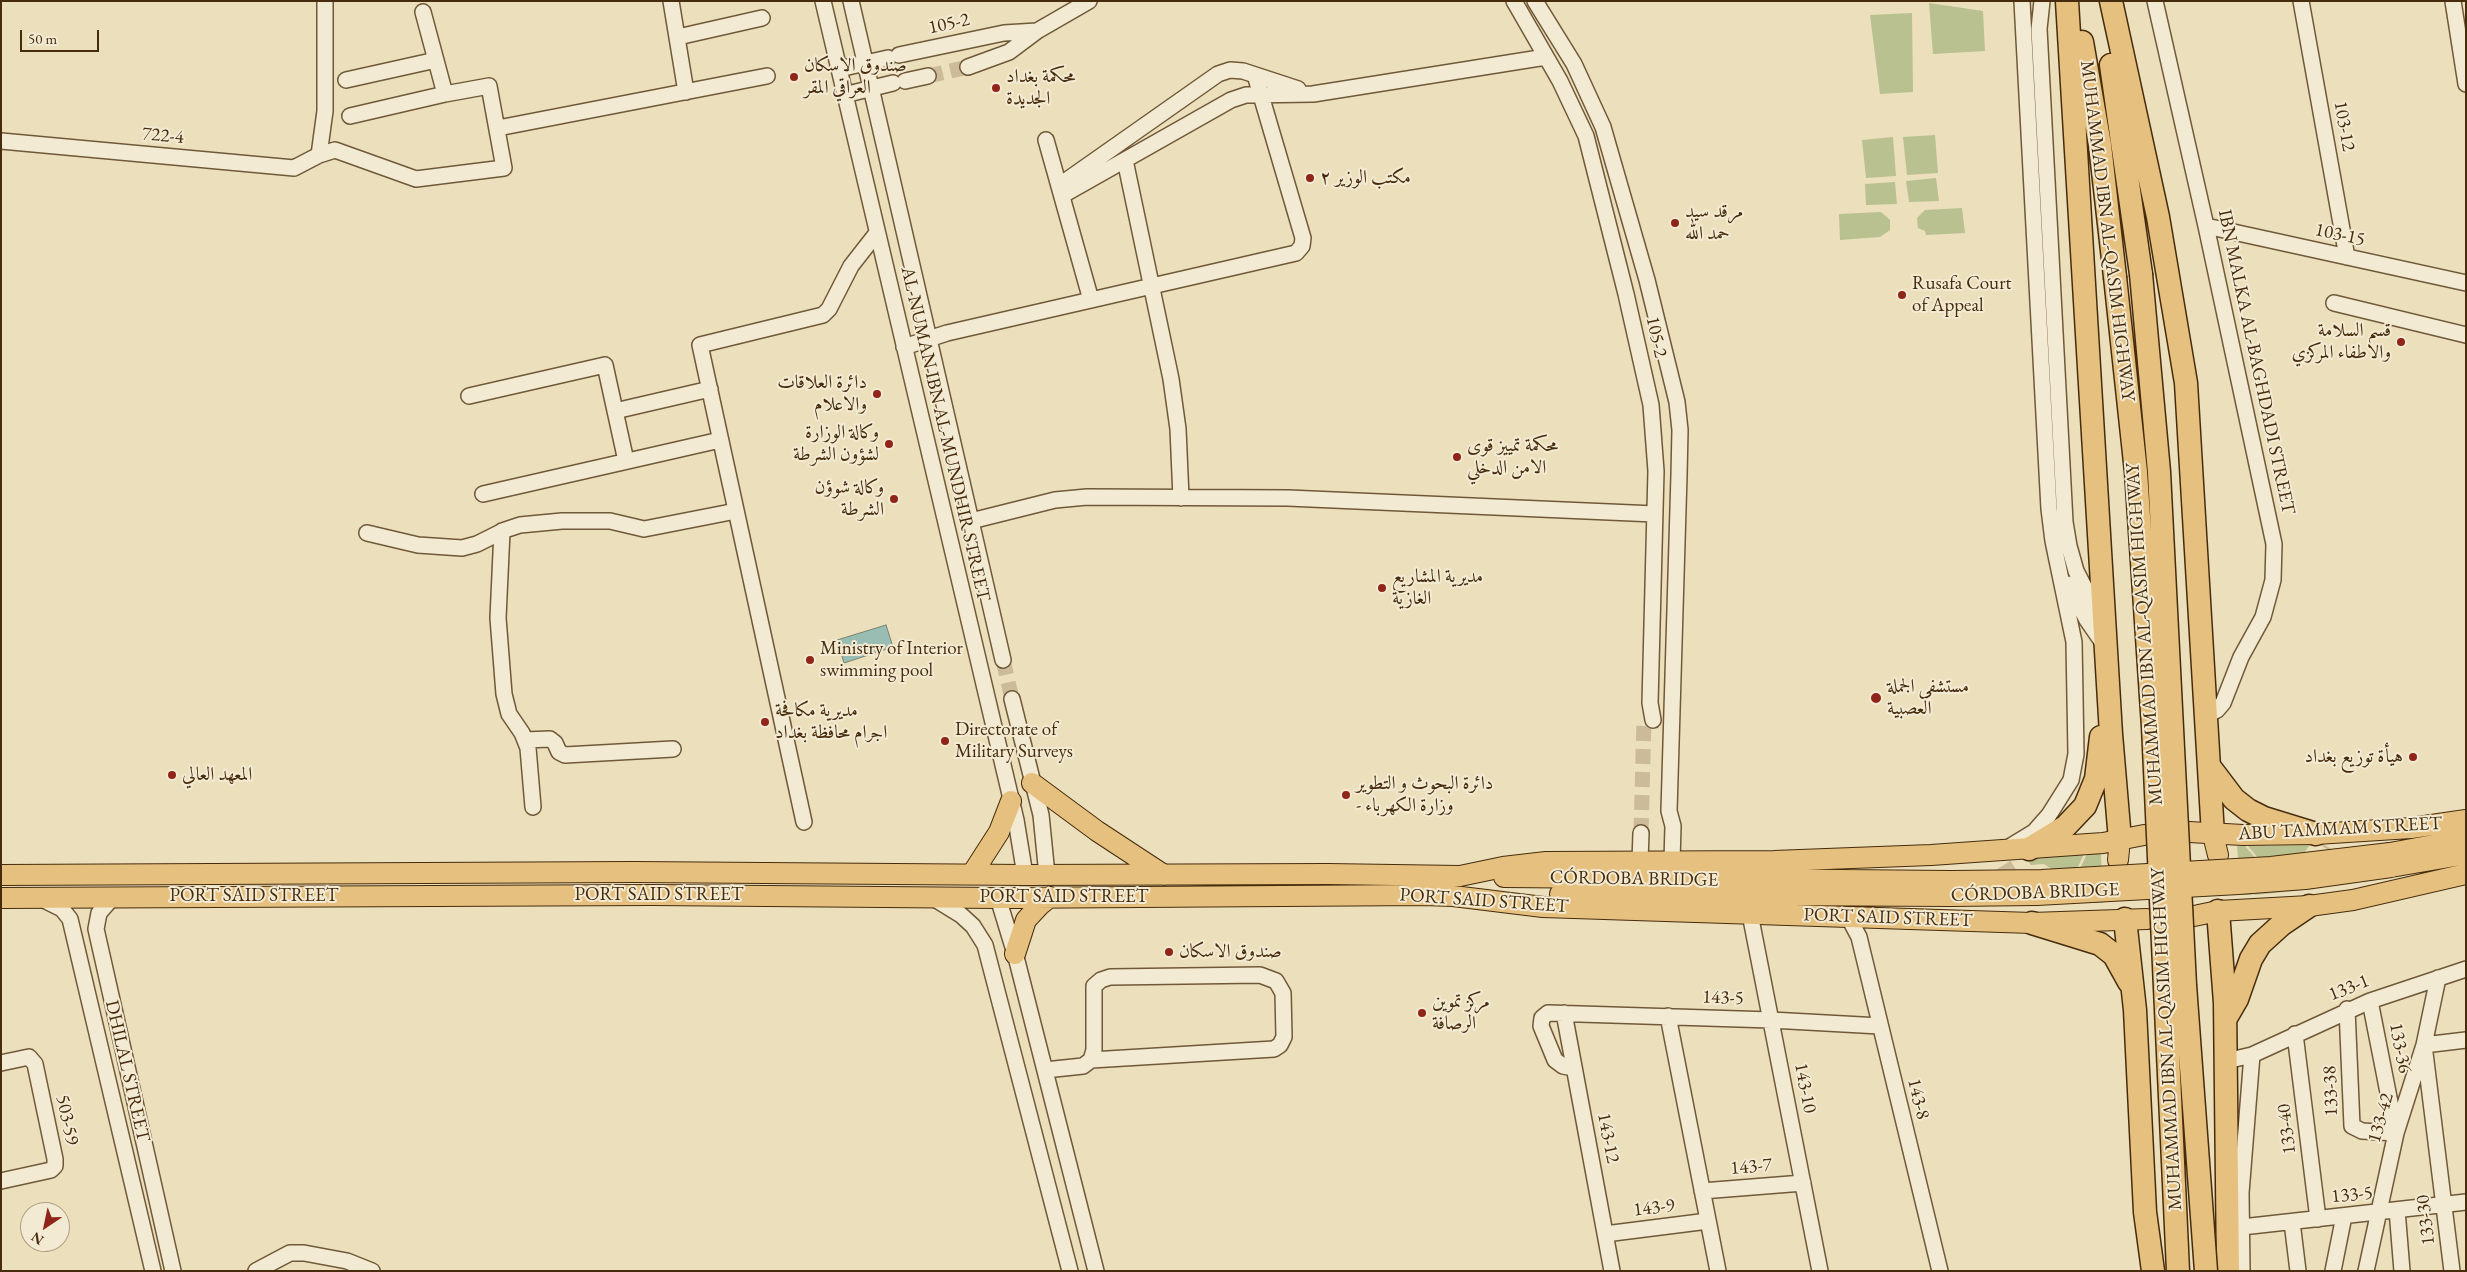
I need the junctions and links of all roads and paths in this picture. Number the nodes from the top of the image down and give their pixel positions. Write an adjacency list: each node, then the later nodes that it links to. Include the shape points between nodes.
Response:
1 (670, 1): 21 (street)
2 (823, 1): 27 (street, AL-NUMAN IBN AL-MUNDHIR STREET)
3 (852, 1): 25 (street, AL-NUMAN IBN AL-MUNDHIR STREET)
4 (1089, 1): 19 (street, 105-2)
5 (1514, 1): 23 (street, 105-2)
6 (1535, 1): 98 (street, via 1574,64 1603,127 1647,280 1677,402 1680,430 1669,811 1673,826)
7 (2022, 1): 68 (street, via 2049,509)
8 (2042, 1): 70 (street, via 2039,29 2065,522 2076,571)
9 (2067, 1): 70 (highway)
10 (2075, 1): 177 (highway, MUHAMMAD IBN AL-QASIM HIGHWAY, bridge, via 2100,145 2136,472 2153,727)
11 (2103, 1): 178 (highway, MUHAMMAD IBN AL-QASIM HIGHWAY, bridge, via 2141,274 2158,472 2185,985)
12 (2111, 1): 76 (highway, via 2158,217 2186,383)
13 (2155, 1): 46 (street, IBN MALKA AL-BAGHDADI STREET)
14 (2301, 1): 48 (street, 103-12)
15 (2453, 1): 32 (street)
16 (329, 2): 43 (street, via 325,111)
17 (423, 12): 24 (street)
18 (762, 18): 21 (street)
19 (1037, 31): 20 (street, 105-2); 22 (street, 105-2)
20 (994, 36): 22 (street); 25 (street, 105-2)
21 (678, 37): 34 (street)
22 (999, 57): 26 (street, 105-2)
23 (1546, 57): 35 (street); 64 (street, 105-2, via 1586,136 1624,284 1653,422)
24 (436, 60): 31 (street); 37 (street)
25 (866, 63): 27 (street, 105-2); 33 (street, AL-NUMAN IBN AL-MUNDHIR STREET)
26 (968, 67)
27 (839, 69): 38 (street, AL-NUMAN IBN AL-MUNDHIR STREET)
28 (1256, 75): 35 (street, via 1289,87); 36 (street); 45 (street, via 1237,70 1218,74)
29 (767, 76): 34 (street)
30 (928, 76): 33 (street)
31 (346, 80)
32 (2466, 84)
33 (872, 88): 38 (street); 54 (street, AL-NUMAN IBN AL-MUNDHIR STREET)
34 (686, 92): 40 (street)
35 (1324, 92): 36 (street)
36 (1261, 93): 44 (street, via 1231,100); 50 (street, via 1303,238 1302,246 1293,254)
37 (444, 94): 39 (street); 40 (street, via 489,86)
38 (844, 95): 47 (street, AL-NUMAN IBN AL-MUNDHIR STREET)
39 (350, 116)
40 (498, 128): 43 (street, via 504,168 416,179 335,150)
41 (1046, 140): 45 (street)
42 (1, 141): 43 (street, 722-4, via 294,168)
43 (319, 155)
44 (1125, 160): 45 (street); 50 (street)
45 (1062, 190): 51 (street)
46 (2206, 226): 48 (street, 103-15); 76 (street, IBN MALKA AL-BAGHDADI STREET, via 2271,522 2274,562 2263,617 2241,657 2223,703)
47 (876, 234): 55 (street, AL-NUMAN IBN AL-MUNDHIR STREET); 56 (street, via 851,266 823,315 700,345)
48 (2348, 257): 49 (street, 103-15)
49 (2466, 283)
50 (1151, 286): 51 (street); 62 (street, via 1176,412)
51 (1091, 300): 54 (street)
52 (2334, 303): 53 (street)
53 (2466, 335)
54 (929, 340): 55 (street); 65 (street, AL-NUMAN IBN AL-MUNDHIR STREET)
55 (904, 347): 71 (street, AL-NUMAN IBN AL-MUNDHIR STREET)
56 (710, 389): 58 (street); 59 (street)
57 (469, 396): 58 (street, via 605,365)
58 (615, 412): 60 (street)
59 (720, 440): 60 (street); 63 (street)
60 (626, 461): 61 (street)
61 (484, 494)
62 (1182, 498): 64 (street, via 1296,499); 65 (street, via 1066,499)
63 (736, 511): 66 (street, via 644,529 610,521 562,521 520,525); 85 (street)
64 (1655, 514): 77 (street, 105-2)
65 (971, 521): 69 (street, AL-NUMAN IBN AL-MUNDHIR STREET)
66 (502, 531): 67 (street, via 462,548 418,545); 78 (street, via 498,618 504,694 509,714)
67 (367, 533)
68 (2056, 558): 72 (street, via 2087,620); 96 (street, via 2074,642 2075,767 2068,786 2044,821)
69 (993, 616): 71 (street, via 981,621); 73 (street, AL-NUMAN IBN AL-MUNDHIR STREET)
70 (2105, 619): 72 (highway)
71 (968, 621): 82 (street, AL-NUMAN IBN AL-MUNDHIR STREET)
72 (2107, 649): 75 (highway)
73 (1003, 660)
74 (1012, 700): 81 (street)
75 (2110, 710): 93 (highway, via 2102,733 2096,779 2085,806 2065,827); 94 (highway)
76 (2205, 716): 80 (highway)
77 (1649, 720)
78 (525, 740): 79 (street, via 550,739 565,755); 83 (street, via 531,769)
79 (673, 748)
80 (2209, 766): 91 (highway, via 2234,799 2248,810); 92 (highway)
81 (1032, 783): 103 (street, via 1044,835); 104 (main road)
82 (1011, 801): 99 (main road, via 999,832); 102 (street, AL-NUMAN IBN AL-MUNDHIR STREET)
83 (533, 807)
84 (2466, 810): 86 (street)
85 (804, 822)
86 (2457, 822): 91 (main road, ABU TAMMAM STREET, via 2353,832)
87 (2190, 832): 92 (main road, ABU TAMMAM STREET)
88 (1645, 833): 98 (street)
89 (2144, 835): 94 (main road)
90 (2466, 839): 97 (main road, CÓRDOBA BRIDGE)
91 (2322, 840): 92 (main road, ABU TAMMAM STREET)
92 (2216, 845)
93 (2029, 849): 94 (main road); 96 (main road)
94 (2119, 850)
95 (2466, 854): 97 (main road, CÓRDOBA BRIDGE)
96 (2002, 859): 98 (main road, PORT SAID STREET, via 1979,852 1774,861)
97 (2391, 860): 107 (main road, CÓRDOBA BRIDGE, bridge, via 2330,876 2239,884 2037,894)
98 (1656, 861): 105 (main road, PORT SAID STREET, via 1524,864)
99 (972, 874): 101 (main road, PORT SAID STREET); 102 (main road, PORT SAID STREET)
100 (2466, 874): 118 (main road)
101 (1, 875)
102 (1025, 875): 103 (main road, PORT SAID STREET)
103 (1047, 875): 104 (main road, PORT SAID STREET)
104 (1164, 875): 105 (main road, PORT SAID STREET)
105 (1460, 876): 107 (main road, CÓRDOBA BRIDGE)
106 (2323, 881): 118 (main road)
107 (1952, 888): 112 (main road, CÓRDOBA BRIDGE)
108 (2220, 888): 120 (main road)
109 (2121, 893): 125 (main road)
110 (113, 896): 111 (main road, PORT SAID STREET); 115 (main road, PORT SAID STREET); 162 (street, DHILAL STREET, via 99,913 96,929)
111 (921, 896): 116 (main road, PORT SAID STREET); 149 (street, via 950,906 980,935)
112 (1453, 896): 113 (main road, PORT SAID STREET); 121 (main road, PORT SAID STREET, via 1543,907)
113 (1050, 897): 116 (main road, PORT SAID STREET); 129 (main road, via 1026,920)
114 (1, 898): 115 (main road, PORT SAID STREET)
115 (39, 898): 164 (street, DHILAL STREET, via 62,909 70,919)
116 (998, 898): 129 (street)
117 (2010, 899): 126 (main road)
118 (2353, 900): 119 (main road)
119 (2310, 906): 120 (main road); 137 (highway, via 2260,944)
120 (2218, 911): 123 (main road); 137 (highway)
121 (1750, 914): 122 (main road, PORT SAID STREET); 138 (street, 143-10)
122 (1845, 916): 124 (main road, PORT SAID STREET); 128 (street, 143-8)
123 (2194, 916)
124 (1871, 918): 126 (main road, PORT SAID STREET); 128 (street)
125 (2136, 919): 127 (main road, PORT SAID STREET); 132 (highway)
126 (1991, 921): 127 (main road, PORT SAID STREET)
127 (2032, 923): 132 (highway, via 2100,944 2117,960)
128 (1859, 937): 139 (street, 143-8)
129 (1015, 954): 148 (street)
130 (2466, 969): 131 (street, 133-1)
131 (2438, 978): 133 (street, 133-1); 142 (street, 133-42)
132 (2132, 988): 176 (highway, via 2145,1212)
133 (2370, 1000): 134 (street, 133-1); 150 (street, 133-36)
134 (2347, 1009): 140 (street, 133-1); 150 (street, 133-38, via 2352,1126 2362,1131)
135 (1564, 1013): 136 (street, 143-5); 147 (street, 143-12); 147 (street, 143-5, via 1548,1013 1542,1018 1541,1026 1555,1060)
136 (1668, 1016): 138 (street, 143-5); 153 (street)
137 (2225, 1019): 145 (highway)
138 (1771, 1020): 139 (street, 143-5); 152 (street, 143-10)
139 (1880, 1026): 175 (street, 143-8)
140 (2295, 1034): 143 (street, 133-1); 159 (street, 133-40)
141 (2466, 1040): 142 (street)
142 (2424, 1044): 150 (street, 133-42); 155 (street, 133-30)
143 (2252, 1055): 145 (street, 133-1); 163 (street, via 2241,1193)
144 (1091, 1060): 144 (street, via 1274,1049 1284,1037 1283,993 1276,981 1260,975 1110,976 1094,986 1094,1050); 148 (street, via 1083,1066)
145 (2226, 1061): 179 (highway)
146 (1, 1063): 151 (street, 503-59, via 29,1057 35,1064 55,1159 51,1170)
147 (1574, 1068): 165 (street, 143-12)
148 (1047, 1077): 149 (street); 171 (street)
149 (1023, 1091): 170 (street)
150 (2396, 1133): 157 (street, 133-42)
151 (1, 1181)
152 (1803, 1183): 153 (street, 143-7); 174 (street, 143-10)
153 (1702, 1191): 160 (street)
154 (2466, 1202): 155 (street, 133-5)
155 (2444, 1204): 156 (street, 133-5); 185 (street, 133-30)
156 (2397, 1210): 157 (street, 133-5); 184 (street)
157 (2378, 1212): 158 (street, 133-5); 183 (street, 133-42)
158 (2344, 1216): 159 (street, 133-5); 182 (street)
159 (2318, 1219): 161 (street, 133-5)
160 (1708, 1221): 165 (street, 143-9); 173 (street)
161 (2292, 1222): 163 (street, 133-5); 181 (street)
162 (162, 1228): 164 (street); 167 (street, DHILAL STREET)
163 (2242, 1228): 180 (street)
164 (145, 1232): 166 (street, DHILAL STREET)
165 (1605, 1234): 172 (street, 143-12)
166 (153, 1271)
167 (173, 1271)
168 (256, 1271): 169 (street, via 290,1253 347,1261)
169 (372, 1271)
170 (1070, 1271)
171 (1096, 1271)
172 (1612, 1271)
173 (1718, 1271)
174 (1820, 1271)
175 (1940, 1271)
176 (2153, 1271)
177 (2178, 1271)
178 (2206, 1271)
179 (2228, 1271)
180 (2242, 1271)
181 (2298, 1271)
182 (2333, 1271)
183 (2366, 1271)
184 (2402, 1271)
185 (2452, 1271)

